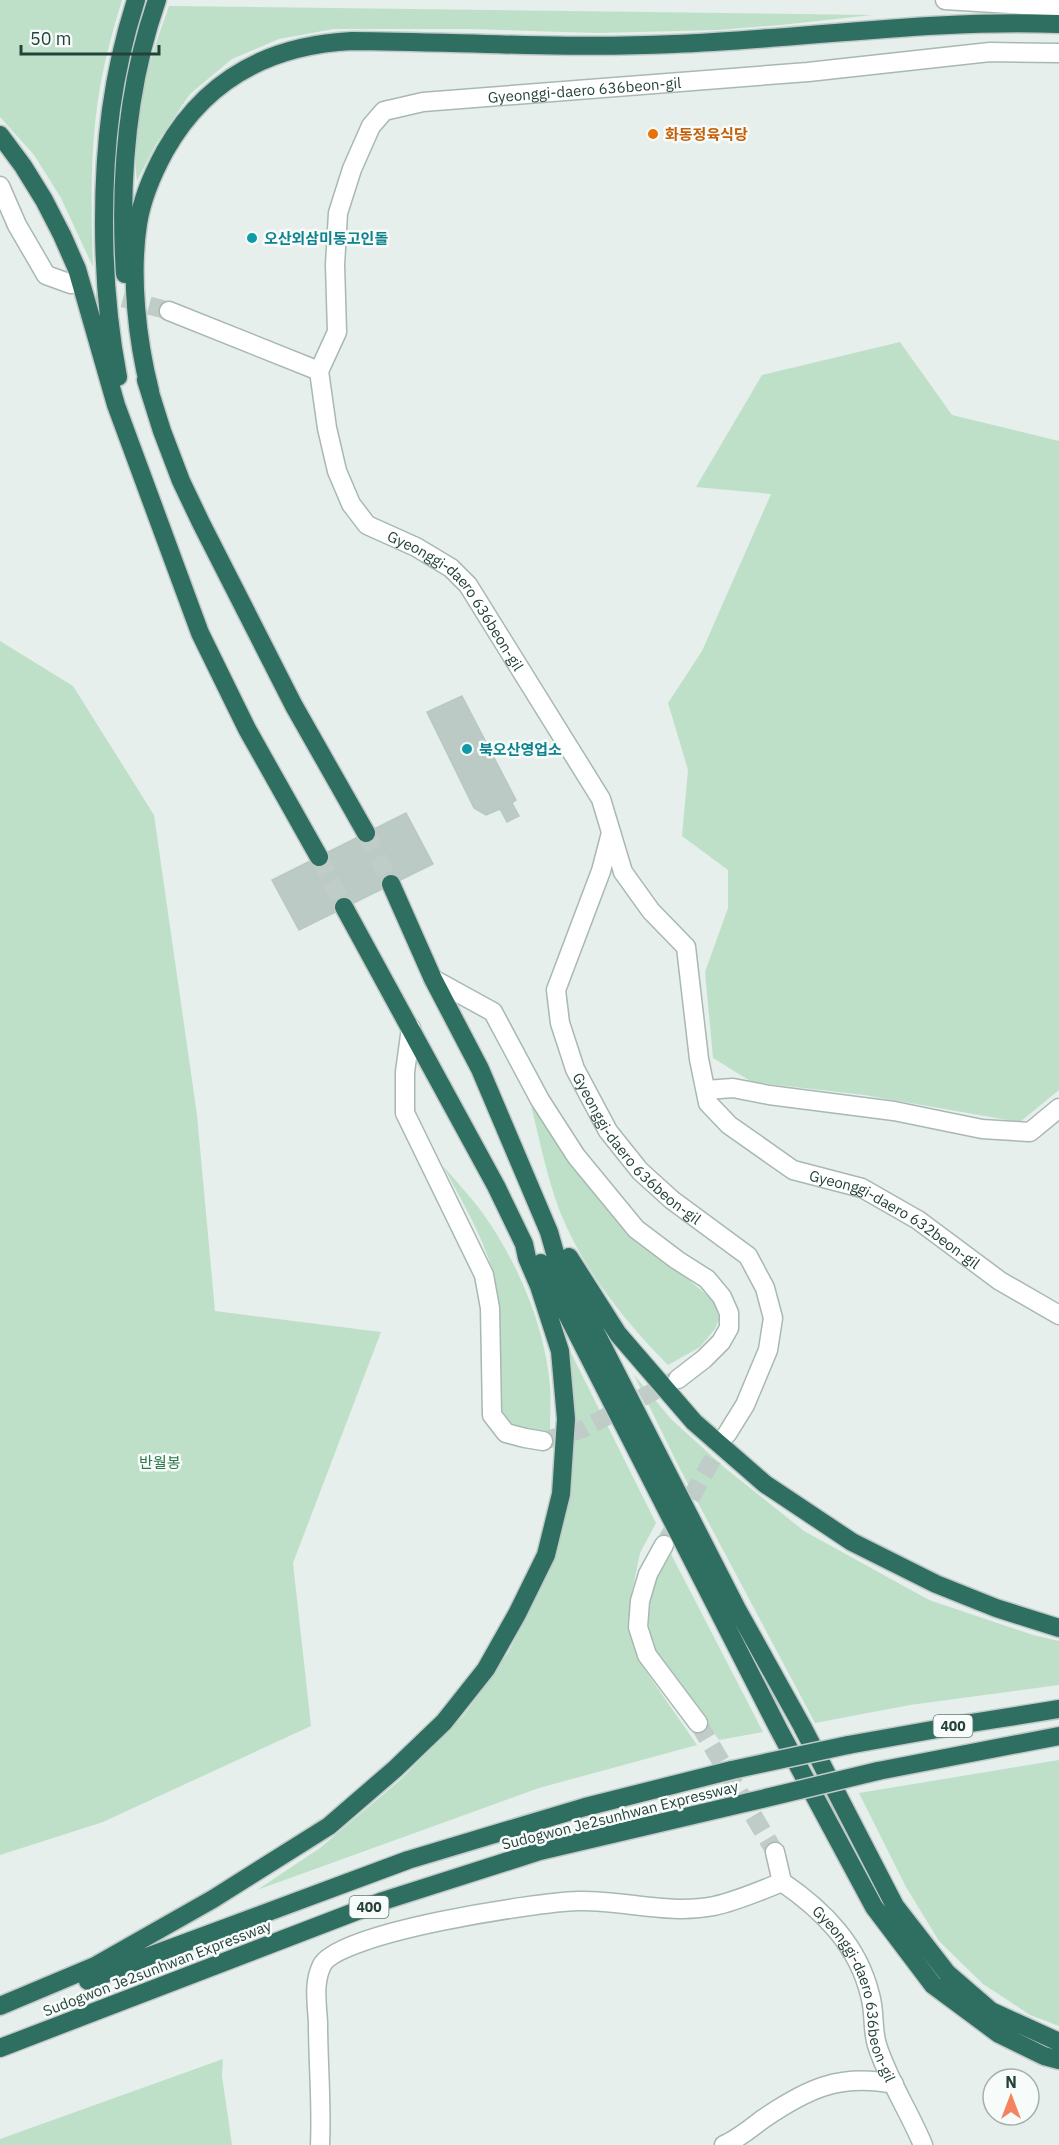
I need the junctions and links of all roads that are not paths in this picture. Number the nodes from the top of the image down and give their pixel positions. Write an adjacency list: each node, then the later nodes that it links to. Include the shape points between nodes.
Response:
1 (136, 0): 14 (highway, via 117,65 104,186 108,323)
2 (945, 0): 4 (street)
3 (155, 3): 13 (highway, via 130,101 122,200 130,316)
4 (1059, 7)
5 (1059, 24): 13 (highway, via 942,24 772,39 606,46 328,42 255,63 216,87 179,128 143,203 136,272 141,345)
6 (1059, 53): 12 (street, Gyeonggi-daero 636beon-gil, via 990,52 808,72 423,102 384,111 371,126 338,213 337,332)
7 (0, 135): 14 (highway, via 44,200 70,252)
8 (0, 186): 9 (street)
9 (9, 227): 10 (street, via 46,275)
10 (71, 284)
11 (169, 311): 12 (street)
12 (319, 371): 15 (street, Gyeonggi-daero 636beon-gil, via 337,471 351,504 367,525 451,567 468,585 601,799)
13 (150, 392): 16 (highway, via 177,471 201,523 294,706)
14 (133, 446): 17 (highway, via 200,633 247,729)
15 (611, 831): 22 (street, Gyeonggi-daero 636beon-gil, via 623,872 651,911 686,947); 29 (street, Gyeonggi-daero 636beon-gil, via 601,871 556,990 560,1023 575,1069 608,1131 640,1171 672,1200 748,1256 765,1288 773,1318 768,1350 745,1405)
16 (366, 833)
17 (319, 857)
18 (391, 884): 20 (highway)
19 (344, 907): 21 (highway)
20 (433, 979): 25 (highway, via 480,1069); 28 (street, via 493,1012 540,1100 576,1156 636,1229 707,1279 722,1297 729,1313 729,1328 722,1342)
21 (411, 1028): 26 (highway); 30 (street, via 405,1113 484,1275 490,1308 492,1414 506,1433)
22 (705, 1090): 23 (street, via 734,1088 894,1111 991,1130 1030,1132); 24 (street, Gyeonggi-daero 636beon-gil, via 708,1103)
23 (1059, 1108)
24 (729, 1125): 27 (street, Gyeonggi-daero 632beon-gil, via 794,1170 862,1188 918,1220 1000,1281)
25 (549, 1232): 32 (highway, via 563,1247 618,1334 693,1422 765,1484 852,1542 936,1584); 42 (highway, via 555,1253 732,1599 895,1906 946,1973 991,2011)
26 (524, 1244): 40 (highway, via 560,1351 566,1419 561,1494 546,1555 486,1669 444,1722 329,1826 213,1899 95,1966); 44 (highway, via 542,1265 778,1730 874,1907 933,1985 999,2034)
27 (1059, 1315)
28 (678, 1379)
29 (727, 1434)
30 (543, 1441)
31 (664, 1545): 34 (street, via 648,1574 638,1627 647,1655)
32 (1059, 1628)
33 (1059, 1709): 41 (highway, Sudogwon Je2sunhwan Expressway / 400, bridge, via 848,1745 585,1807 408,1860 147,1957)
34 (698, 1723)
35 (1059, 1736): 36 (highway, Sudogwon Je2sunhwan Expressway / 400)
36 (1006, 1745): 37 (highway); 43 (highway, Sudogwon Je2sunhwan Expressway / 400, bridge, via 540,1851 383,1901)
37 (1059, 1746)
38 (775, 1852): 39 (street)
39 (782, 1882): 45 (street, Gyeonggi-daero 636beon-gil, via 809,1900 844,1938 861,1968 871,1996 876,2043); 46 (street, via 714,1906 664,1910 578,1901 511,1908 383,1933 338,1952 323,1962 316,1985)
40 (0, 2006)
41 (0, 2017)
42 (1059, 2042)
43 (0, 2048)
44 (1059, 2060)
45 (894, 2084): 47 (street, via 871,2079 846,2080 805,2093); 48 (street, Gyeonggi-daero 636beon-gil)
46 (320, 2145)
47 (724, 2145)
48 (923, 2145)

